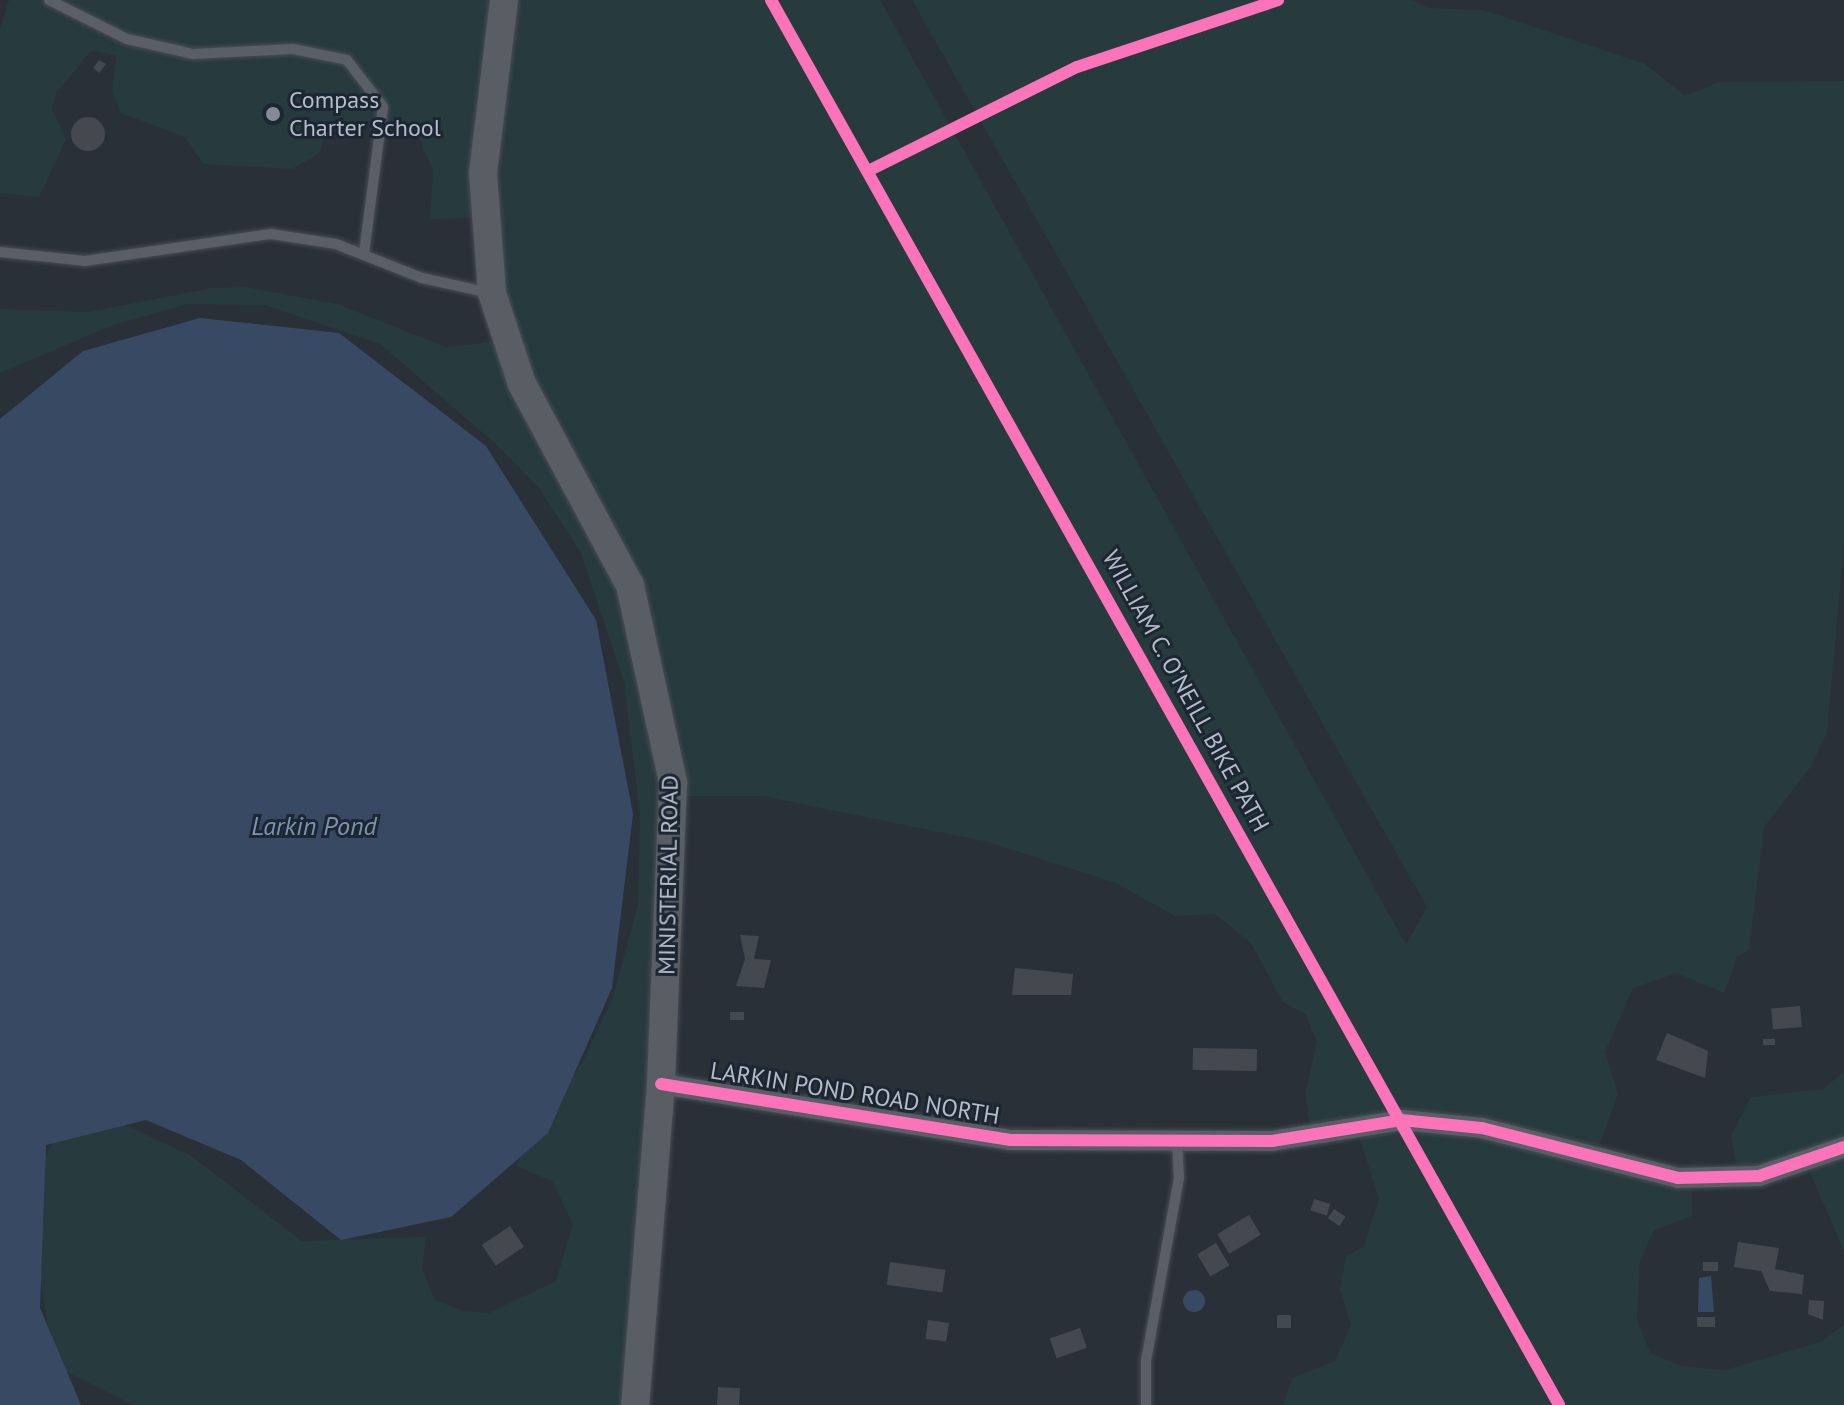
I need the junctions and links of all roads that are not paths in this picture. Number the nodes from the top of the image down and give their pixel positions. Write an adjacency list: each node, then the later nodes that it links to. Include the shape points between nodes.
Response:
1 (49, 0): 4 (lane, via 127,39 193,54 293,49 347,60 383,107)
2 (504, 0): 5 (main road, MINISTERIAL ROAD, via 483,173)
3 (0, 252): 4 (lane, via 85,261 271,234)
4 (364, 254): 5 (lane, via 422,278)
5 (492, 293): 6 (main road, MINISTERIAL ROAD, via 522,384 630,585 658,687 673,783)
6 (661, 1084): 7 (street, LARKIN POND ROAD NORTH, via 893,1126 1011,1140); 9 (main road, MINISTERIAL ROAD)
7 (1177, 1143): 8 (street, LARKIN POND ROAD NORTH, via 1293,1139 1390,1119 1482,1128 1678,1178 1759,1176); 10 (lane, via 1179,1178 1146,1361)
8 (1844, 1147)
9 (635, 1405)
10 (1146, 1405)

